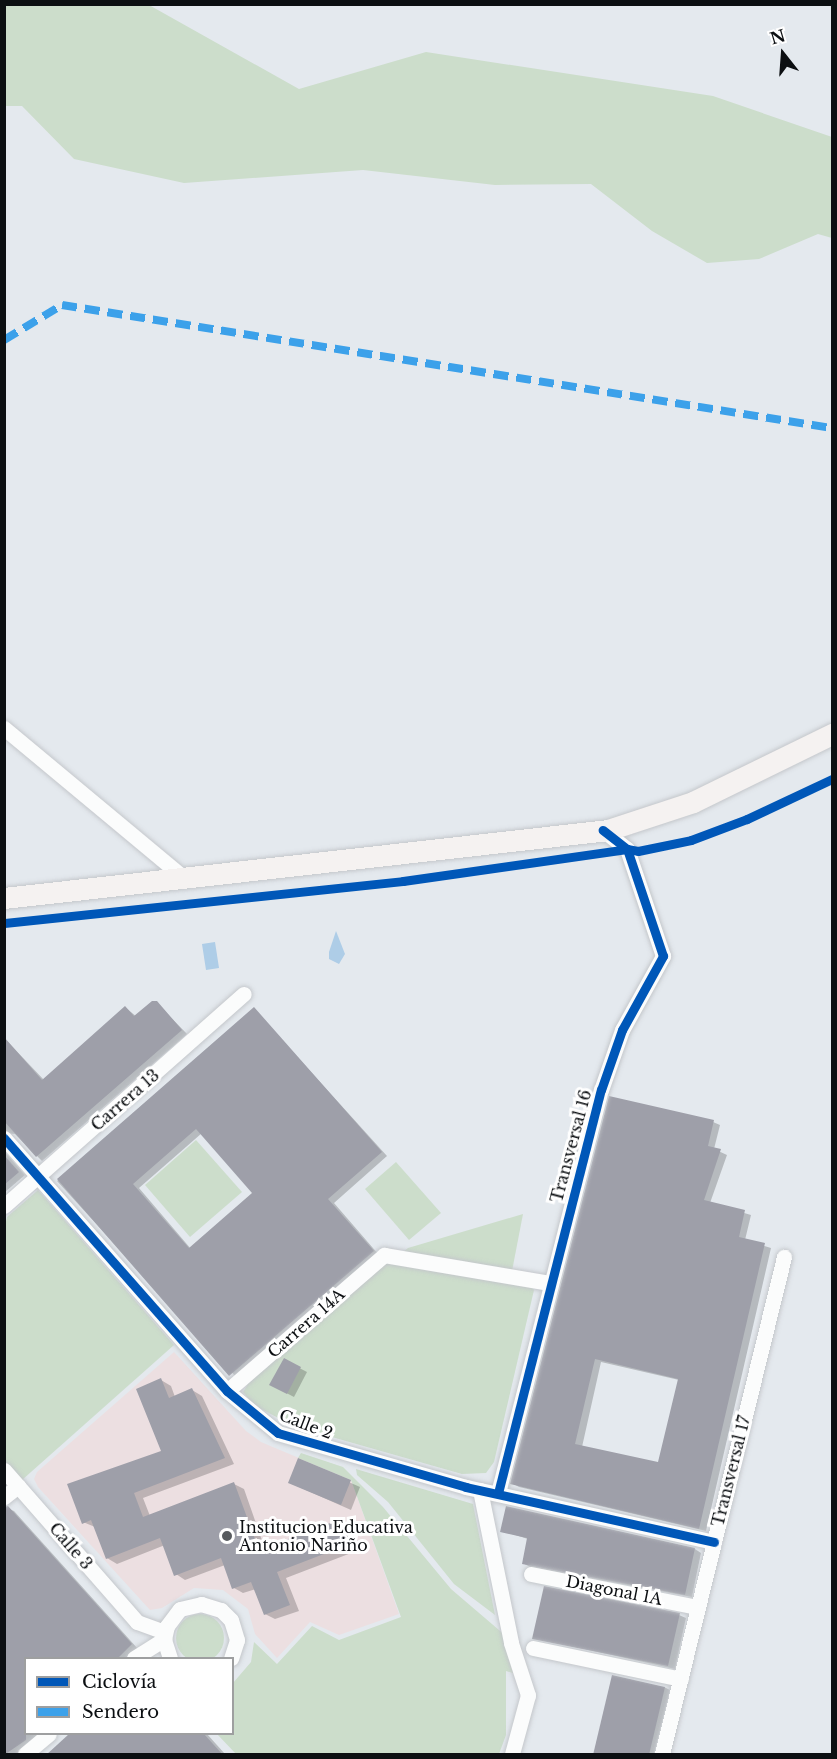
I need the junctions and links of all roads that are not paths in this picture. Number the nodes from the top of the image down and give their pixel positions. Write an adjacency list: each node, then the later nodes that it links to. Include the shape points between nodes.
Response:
1 (4, 728): 6 (street)
2 (832, 734): 3 (main road, via 693,802)
3 (637, 823): 4 (main road); 5 (street)
4 (603, 830): 5 (street); 6 (main road)
5 (627, 849): 13 (street, Transversal 16, via 660,935 663,956 622,1030 601,1090)
6 (184, 878): 7 (main road)
7 (4, 898)
8 (244, 994): 10 (street, Carrera 13)
9 (4, 1138): 10 (street, Calle 2)
10 (39, 1176): 11 (street, Carrera 13); 14 (street, Calle 2)
11 (4, 1206)
12 (784, 1257): 20 (street, Transversal 17)
13 (550, 1283): 14 (street, Carrera 14A, via 384,1255); 18 (street, Transversal 16)
14 (227, 1391): 17 (street, Calle 2, via 278,1433)
15 (4, 1470): 16 (street, Calle 3)
16 (18, 1486): 19 (street); 23 (street, Calle 3, via 137,1622)
17 (480, 1490): 18 (street, Calle 2); 30 (street, via 511,1643 528,1695)
18 (498, 1493): 20 (street, Calle 2)
19 (4, 1497)
20 (714, 1542): 22 (street, Transversal 17)
21 (531, 1574): 22 (street, Diagonal 1A)
22 (698, 1607): 27 (street, Transversal 17)
23 (167, 1641): 25 (street); 26 (street, via 194,1604 221,1610 236,1633)
24 (533, 1648): 27 (street)
25 (137, 1656)
26 (231, 1657)
27 (681, 1679): 31 (street, Transversal 17)
28 (48, 1735): 29 (street)
29 (26, 1755)
30 (513, 1755)
31 (662, 1755)

